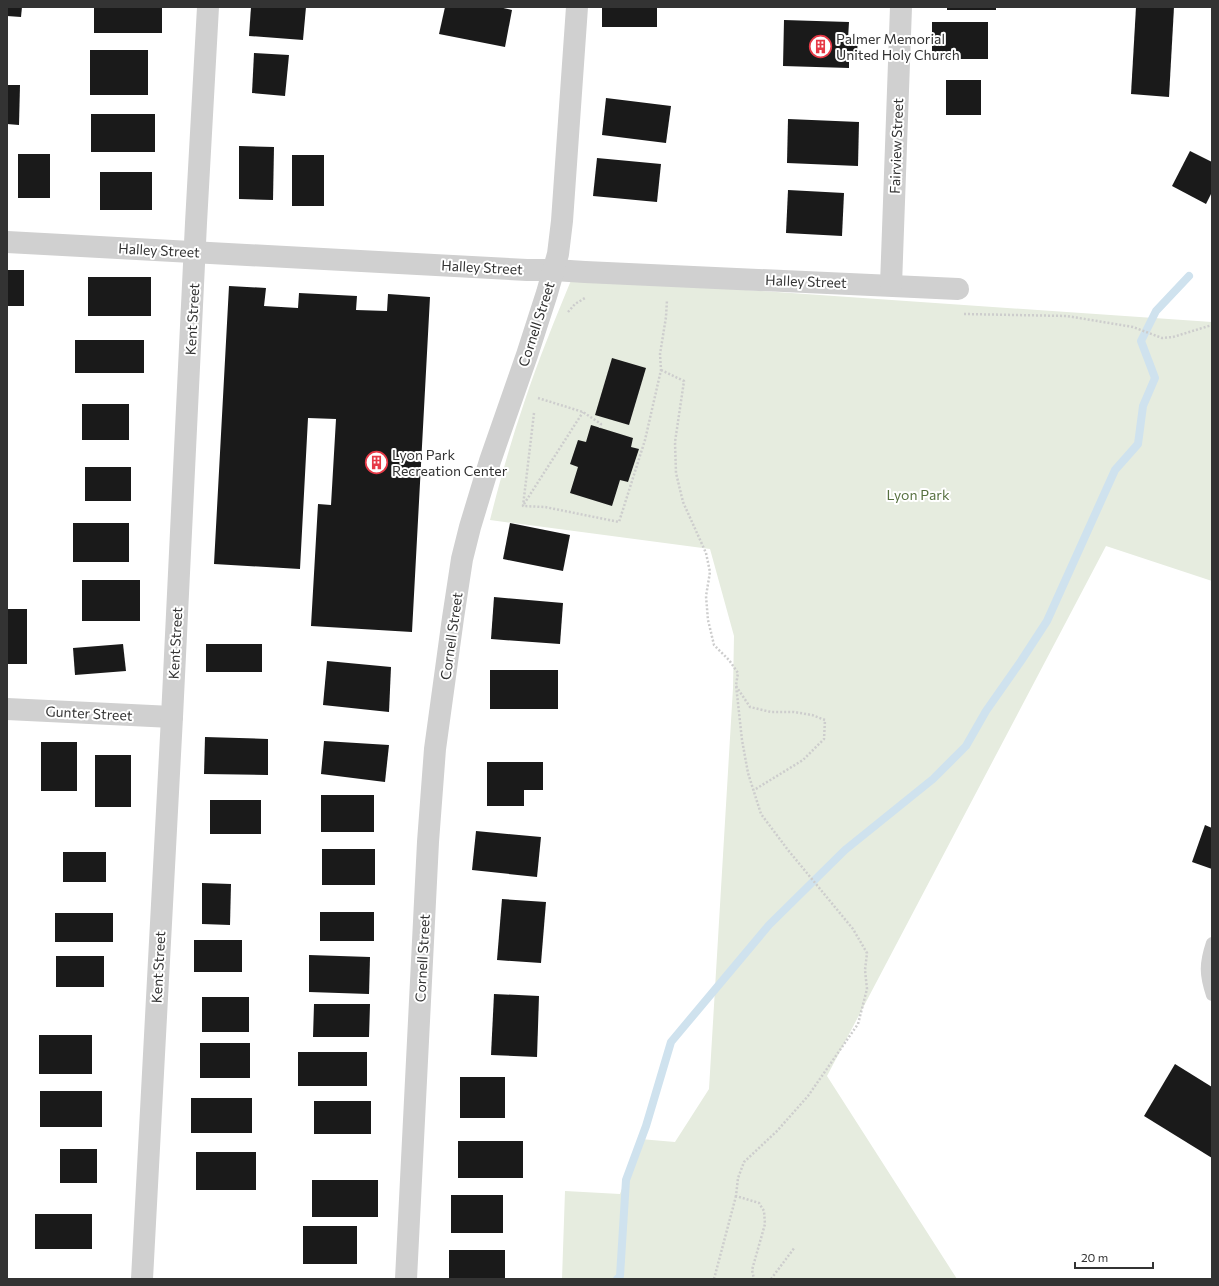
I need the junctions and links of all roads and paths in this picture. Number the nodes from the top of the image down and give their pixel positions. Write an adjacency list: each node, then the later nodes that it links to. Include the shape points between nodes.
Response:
1 (208, 7): 5 (street, Kent Street)
2 (577, 7): 6 (street, Cornell Street, via 562,221)
3 (901, 7): 7 (street, Fairview Street)
4 (7, 242): 5 (street, Halley Street)
5 (195, 252): 6 (street, Halley Street); 21 (street, Kent Street)
6 (554, 270): 7 (street, Halley Street); 28 (street, Cornell Street, via 470,527 453,618 435,749 428,842)
7 (891, 285): 8 (street, Halley Street)
8 (958, 289): 12 (path, via 958,313 1067,316 1133,327 1162,338 1173,337)
9 (585, 298): 11 (path, via 575,304)
10 (667, 300): 13 (path, via 660,354)
11 (566, 316)
12 (1212, 324)
13 (661, 370): 18 (path, via 645,440 619,522); 19 (path, via 684,381 675,442 676,473 683,502 706,553 710,572 706,596 708,620 714,645 738,673)
14 (536, 397): 15 (path)
15 (583, 412): 17 (path, via 600,424); 18 (path)
16 (529, 420): 18 (path, via 532,413)
17 (600, 428)
18 (523, 506)
19 (736, 685): 22 (path, via 742,740); 22 (path, via 750,707 771,712 812,715 825,720 824,739 803,760)
20 (7, 709): 21 (street, Gunter Street)
21 (172, 717): 27 (street, Kent Street)
22 (754, 790): 25 (path, via 761,814 835,905 867,953 867,989 858,1024 808,1096 777,1131 744,1162 738,1178)
23 (1212, 943): 24 (lane, via 1206,963 1207,980)
24 (1212, 995)
25 (736, 1196): 29 (path); 30 (path, via 759,1203 764,1211 764,1224 752,1270)
26 (795, 1247): 31 (path)
27 (142, 1279)
28 (406, 1279)
29 (714, 1279)
30 (754, 1279)
31 (771, 1279)

